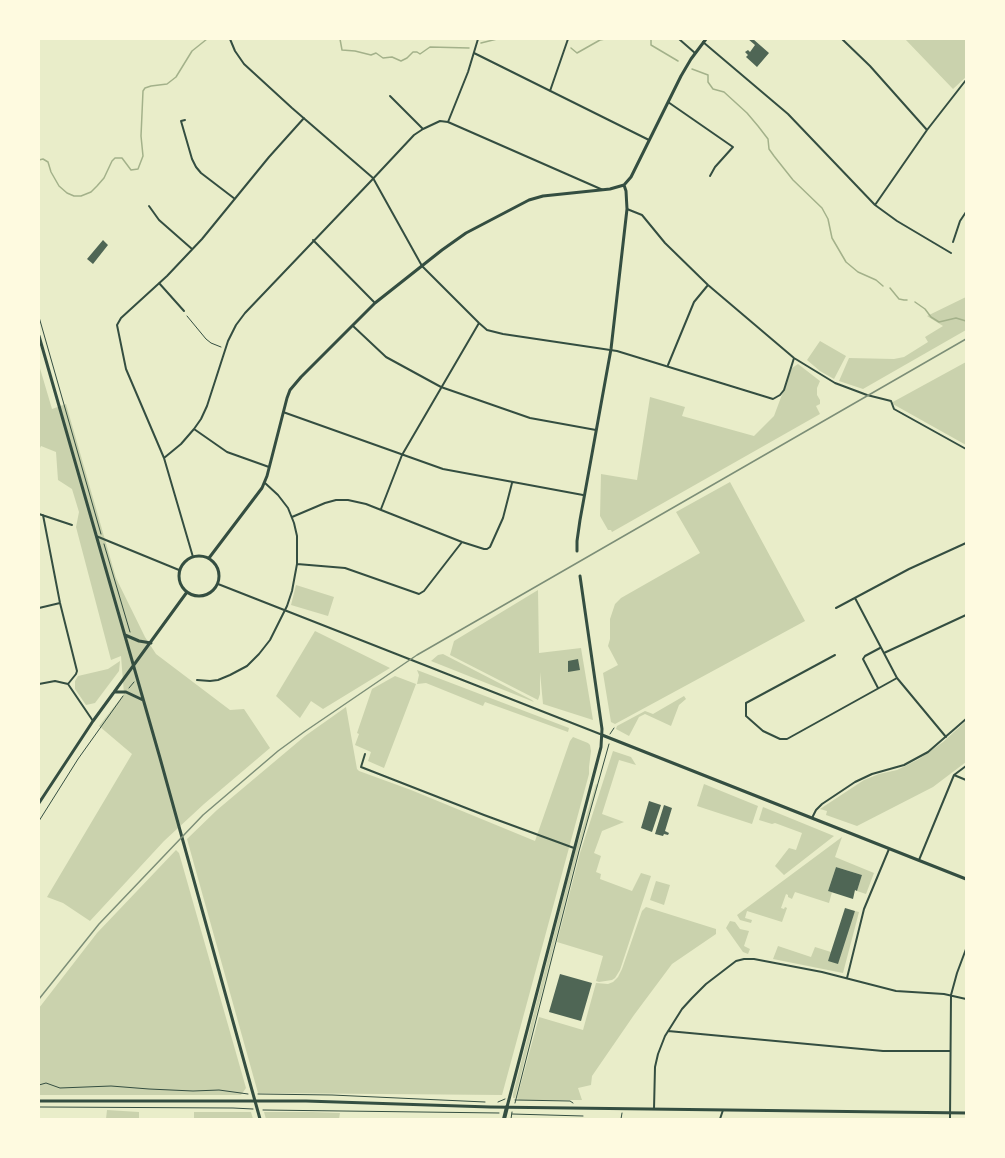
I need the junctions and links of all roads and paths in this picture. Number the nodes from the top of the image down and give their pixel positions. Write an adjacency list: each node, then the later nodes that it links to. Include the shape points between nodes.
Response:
1 (230, 39): 13 (street, via 244,64)
2 (478, 39): 7 (street)
3 (568, 39): 10 (street)
4 (679, 39): 8 (street)
5 (842, 39): 17 (street)
6 (704, 40): 8 (main road); 24 (street, via 788,114)
7 (474, 53): 10 (street); 15 (street)
8 (695, 53): 12 (main road)
9 (966, 80): 17 (street)
10 (550, 91): 18 (street)
11 (390, 96): 16 (street)
12 (668, 102): 18 (main road); 19 (street, via 733,147)
13 (304, 118): 20 (street); 23 (street)
14 (185, 120): 23 (street, via 181,121 196,166)
15 (448, 122): 16 (street, via 440,121); 22 (street)
16 (423, 129): 20 (street)
17 (927, 130): 24 (street)
18 (649, 140): 21 (main road)
19 (710, 176)
20 (373, 178): 28 (street); 32 (street)
21 (624, 185): 22 (main road); 26 (main road)
22 (603, 190): 32 (main road, via 535,198 466,233)
23 (235, 199): 30 (street)
24 (875, 205): 31 (street)
25 (150, 206): 30 (street, via 159,220)
26 (627, 209): 34 (street, via 642,215); 42 (main road)
27 (966, 212): 29 (street)
28 (313, 240): 35 (street); 41 (street, via 245,313)
29 (953, 242)
30 (192, 249): 33 (street)
31 (951, 254)
32 (422, 266): 35 (main road); 38 (street)
33 (159, 283): 36 (street); 51 (street, via 118,321 117,327 126,369)
34 (708, 285): 43 (street); 44 (street, via 694,302)
35 (375, 303): 39 (main road)
36 (184, 311): 41 (path, via 211,344)
37 (39, 317): 62 (path)
38 (479, 323): 42 (street, via 495,333); 45 (street)
39 (353, 326): 45 (street, via 386,357); 46 (main road, via 294,384)
40 (39, 336): 61 (main road)
41 (226, 348): 47 (street, via 207,406)
42 (611, 349): 44 (street); 48 (main road)
43 (794, 358): 44 (street, via 784,390 772,399); 49 (street, via 835,383 867,396 891,400 894,409)
44 (668, 366)
45 (441, 387): 48 (street, via 530,418); 50 (street)
46 (283, 412): 50 (street); 52 (main road)
47 (194, 429): 51 (street); 52 (street, via 227,452)
48 (597, 430): 55 (main road)
49 (966, 449)
50 (402, 455): 53 (street, via 452,471); 56 (street)
51 (164, 458): 66 (street)
52 (269, 467): 54 (main road)
53 (513, 482): 55 (street); 63 (street, via 507,510 490,547 484,549)
54 (265, 483): 59 (street); 67 (main road)
55 (585, 495): 65 (main road)
56 (381, 510): 59 (street, via 336,500); 63 (street)
57 (39, 514): 58 (street)
58 (43, 515): 60 (street); 74 (street)
59 (292, 517): 68 (street)
60 (72, 525)
61 (96, 536): 62 (street); 79 (main road)
62 (102, 538): 69 (street); 80 (path, via 130,632)
63 (462, 542): 68 (street, via 419,594 345,568)
64 (966, 543): 73 (street)
65 (577, 551)
66 (193, 556): 67 (main road); 69 (main road)
67 (209, 558): 71 (main road, via 218,569)
68 (297, 564): 77 (street)
69 (179, 570): 72 (main road, via 180,582)
70 (580, 576): 98 (main road)
71 (218, 584): 72 (main road, via 203,596); 77 (street)
72 (187, 592): 81 (main road)
73 (855, 598): 76 (street); 82 (street)
74 (60, 603): 75 (street); 90 (street, via 77,671)
75 (39, 608)
76 (836, 608)
77 (286, 610): 88 (street, via 270,640 247,666 218,680); 98 (street)
78 (966, 615): 83 (street)
79 (124, 635): 81 (main road); 85 (main road)
80 (135, 636)
81 (151, 643): 85 (main road)
82 (880, 648): 83 (street); 91 (street, via 863,659)
83 (883, 654): 86 (street)
84 (835, 655): 91 (street, via 746,703 746,716 760,730 785,740)
85 (133, 667): 87 (main road); 92 (main road)
86 (897, 678): 91 (street); 99 (street)
87 (137, 679): 93 (path); 94 (main road)
88 (197, 680)
89 (39, 684): 90 (street)
90 (68, 684): 96 (street)
91 (878, 688)
92 (114, 692): 93 (main road); 96 (main road)
93 (126, 692): 94 (main road); 107 (path)
94 (143, 700): 119 (main road)
95 (966, 719): 99 (street)
96 (93, 721): 105 (main road)
97 (614, 728): 100 (path)
98 (602, 735): 100 (main road); 108 (main road)
99 (946, 737): 106 (street, via 911,762 855,783 822,804)
100 (610, 738): 106 (main road); 127 (path, via 516,1100 570,1101)
101 (365, 754): 108 (street, via 361,767)
102 (966, 766): 103 (street)
103 (954, 775): 104 (street); 110 (street)
104 (966, 780)
105 (39, 803)
106 (812, 818): 109 (main road)
107 (39, 821)
108 (574, 848): 120 (main road)
109 (889, 849): 110 (main road); 113 (street, via 864,909)
110 (919, 860): 111 (main road)
111 (966, 879)
112 (966, 949): 114 (street)
113 (847, 978): 114 (street, via 900,992); 116 (street, via 761,960 736,961 696,994)
114 (951, 995): 115 (street); 117 (street)
115 (966, 999)
116 (668, 1031): 117 (street, via 883,1051); 129 (street, via 656,1062)
117 (950, 1051): 133 (street)
118 (39, 1085): 119 (path)
119 (254, 1094): 122 (main road); 123 (path)
120 (508, 1100): 124 (path); 126 (main road)
121 (39, 1101): 122 (main road)
122 (255, 1102): 126 (main road); 131 (main road)
123 (485, 1102)
124 (497, 1103)
125 (39, 1107): 131 (path)
126 (507, 1107): 127 (main road); 137 (highway)
127 (581, 1107): 128 (main road)
128 (622, 1108): 129 (main road); 139 (path)
129 (654, 1109): 130 (main road)
130 (723, 1109): 133 (main road); 140 (street)
131 (258, 1110): 132 (path); 136 (main road)
132 (494, 1113)
133 (950, 1113): 134 (main road); 141 (street)
134 (966, 1113)
135 (583, 1116): 138 (path, via 512,1114)
136 (260, 1119)
137 (504, 1119)
138 (511, 1119)
139 (621, 1119)
140 (720, 1119)
141 (950, 1119)

